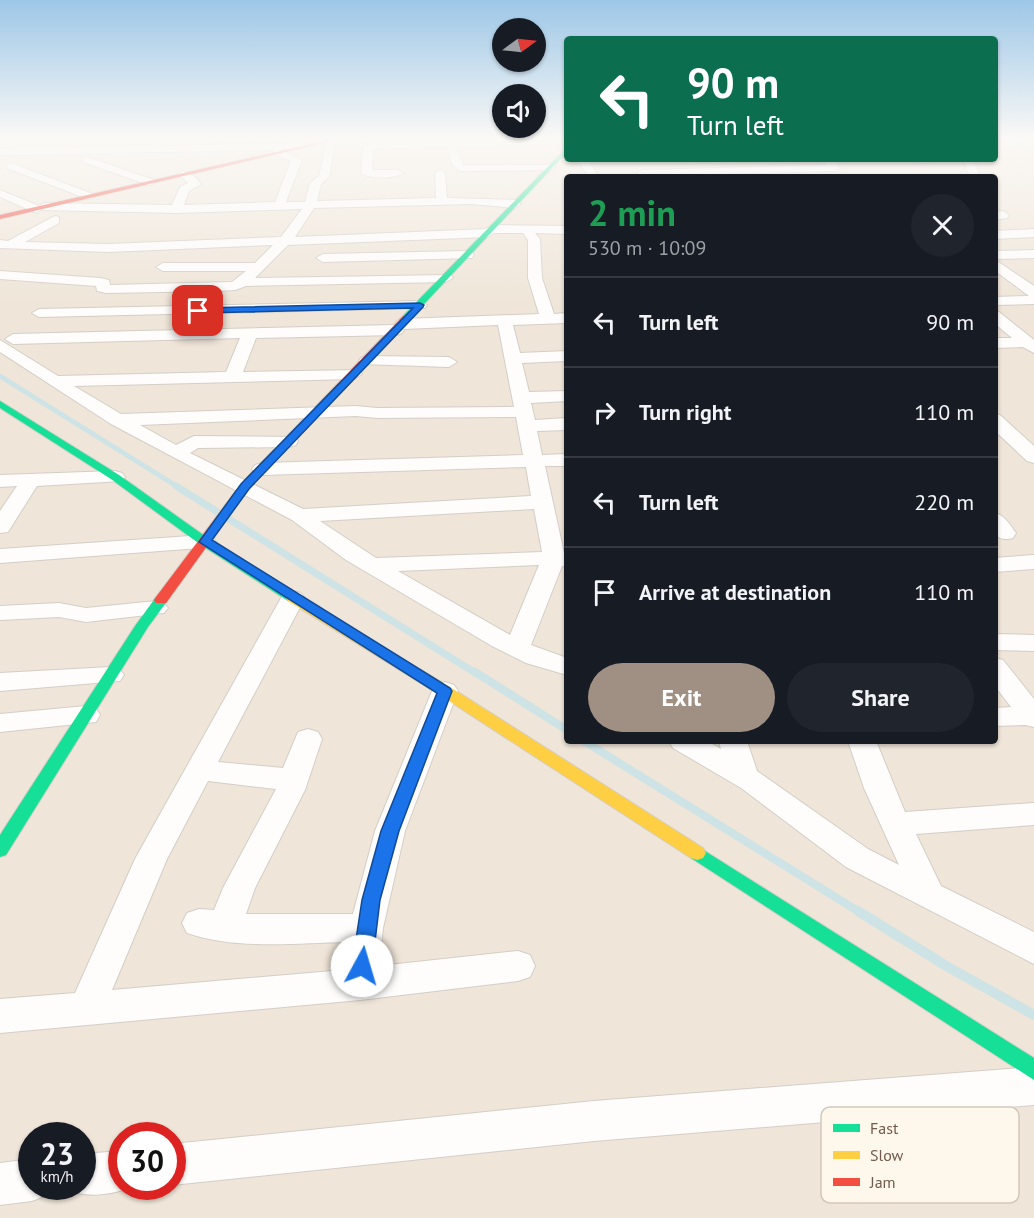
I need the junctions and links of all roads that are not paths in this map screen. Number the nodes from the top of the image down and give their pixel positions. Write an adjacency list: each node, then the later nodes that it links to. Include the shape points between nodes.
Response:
1 (2, 195): 23 (street)
2 (86, 195): 23 (street)
3 (181, 195): 21 (street)
4 (233, 195): 22 (street)
5 (257, 195): 18 (street)
6 (286, 195): 17 (street)
7 (313, 195): 16 (street)
8 (376, 195): 14 (street)
9 (397, 195): 12 (street)
10 (442, 195): 13 (street)
11 (524, 195): 15 (street)
12 (410, 202): 13 (street); 27 (street)
13 (442, 202): 15 (street)
14 (363, 204): 16 (street, via 337,199); 34 (street)
15 (515, 204): 30 (street)
16 (310, 205): 17 (street); 35 (street)
17 (279, 206): 18 (street)
18 (252, 207): 22 (street); 25 (street)
19 (196, 208): 21 (street); 22 (street); 37 (street)
20 (145, 209): 21 (street); 23 (street); 26 (street)
21 (176, 209)
22 (224, 212)
23 (46, 213): 24 (street); 39 (street)
24 (0, 215)
25 (247, 219)
26 (132, 225)
27 (407, 226): 30 (street); 34 (street)
28 (529, 229): 29 (street); 30 (street); 67 (street, via 534,239 537,287)
29 (564, 230)
30 (490, 231): 41 (street)
31 (147, 233): 38 (street)
32 (1034, 233): 33 (street)
33 (998, 235)
34 (352, 238): 35 (street); 44 (street)
35 (286, 240): 36 (street, via 249,237); 48 (street)
36 (200, 244): 37 (street); 49 (street)
37 (177, 245): 38 (street)
38 (135, 246): 39 (street); 45 (street)
39 (3, 247)
40 (1034, 254): 42 (street)
41 (467, 255): 43 (street); 54 (street)
42 (998, 255)
43 (378, 257): 44 (street); 55 (street)
44 (327, 258): 57 (street)
45 (114, 262)
46 (998, 266): 52 (street)
47 (163, 267): 49 (street)
48 (259, 267): 49 (street); 58 (street)
49 (177, 268): 59 (street, via 170,278 198,279)
50 (1034, 274): 52 (street)
51 (0, 275): 56 (street)
52 (1010, 275): 53 (street); 60 (street)
53 (998, 276)
54 (446, 278): 55 (street); 63 (street)
55 (375, 279): 57 (street)
56 (74, 280): 59 (street, via 102,282 106,289); 64 (street)
57 (308, 280): 58 (street)
58 (243, 282): 59 (street)
59 (193, 288)
60 (1034, 293)
61 (1034, 300): 62 (street)
62 (998, 301)
63 (420, 305): 64 (street); 69 (street)
64 (39, 313): 71 (street)
65 (564, 318): 67 (street)
66 (998, 318): 73 (street)
67 (548, 319): 68 (street)
68 (505, 321): 69 (street); 75 (street)
69 (399, 327): 70 (street); 76 (street)
70 (250, 333): 71 (street); 79 (street)
71 (4, 343): 80 (street)
72 (998, 343): 73 (street)
73 (1030, 345)
74 (564, 356): 75 (street)
75 (512, 358): 83 (street)
76 (367, 361): 77 (street); 78 (street)
77 (448, 362)
78 (354, 374): 79 (street); 84 (street)
79 (232, 376): 80 (street)
80 (54, 381): 85 (street)
81 (564, 397): 83 (street)
82 (0, 404): 97 (street)
83 (523, 412): 84 (street); 87 (street); 95 (street)
84 (315, 414): 85 (street); 91 (street)
85 (117, 420): 92 (street)
86 (998, 422): 89 (street)
87 (564, 423)
88 (1034, 434): 89 (street)
89 (1014, 435): 90 (street); 93 (street)
90 (998, 436)
91 (289, 441): 92 (street, via 194,442); 96 (street)
92 (176, 453): 100 (street)
93 (1034, 457)
94 (564, 460): 95 (street)
95 (533, 461): 96 (street); 101 (street)
96 (262, 469): 100 (street)
97 (115, 477): 98 (street); 104 (street)
98 (31, 480): 99 (street); 103 (street)
99 (0, 481)
100 (244, 490): 102 (street); 104 (street)
101 (542, 502): 102 (street); 106 (street)
102 (300, 516): 108 (street)
103 (0, 527)
104 (205, 542): 105 (street); 110 (street); 111 (street)
105 (0, 556)
106 (560, 559): 108 (street); 115 (street)
107 (1034, 562): 109 (street)
108 (372, 565): 115 (street)
109 (998, 565)
110 (293, 598): 120 (street); 129 (street)
111 (156, 608): 112 (street, via 86,615 59,610); 118 (street)
112 (0, 614)
113 (998, 642): 114 (street)
114 (1034, 643)
115 (517, 648): 116 (street)
116 (564, 667)
117 (998, 671): 122 (street)
118 (111, 675): 119 (street); 121 (street)
119 (0, 682)
120 (445, 691): 136 (street, via 390,831); 142 (street)
121 (86, 715): 124 (street); 134 (street)
122 (1033, 716): 123 (street)
123 (998, 717)
124 (0, 723)
125 (308, 739): 131 (street)
126 (689, 744): 130 (street)
127 (734, 744): 130 (street)
128 (863, 744): 133 (street)
129 (199, 770): 131 (street); 140 (street, via 152,859)
130 (744, 774): 135 (street, via 839,846)
131 (294, 780): 136 (street, via 239,888 212,925)
132 (1034, 814): 133 (street)
133 (897, 824): 135 (street)
134 (0, 850)
135 (929, 895): 137 (street)
136 (366, 928): 139 (street)
137 (1034, 949)
138 (518, 966): 139 (street)
139 (360, 984): 140 (street)
140 (86, 1009): 141 (street)
141 (0, 1016)
142 (1034, 1070)
143 (1034, 1086): 144 (street, via 594,1121)
144 (186, 1165)
145 (18, 1182): 146 (street)
146 (0, 1184)

